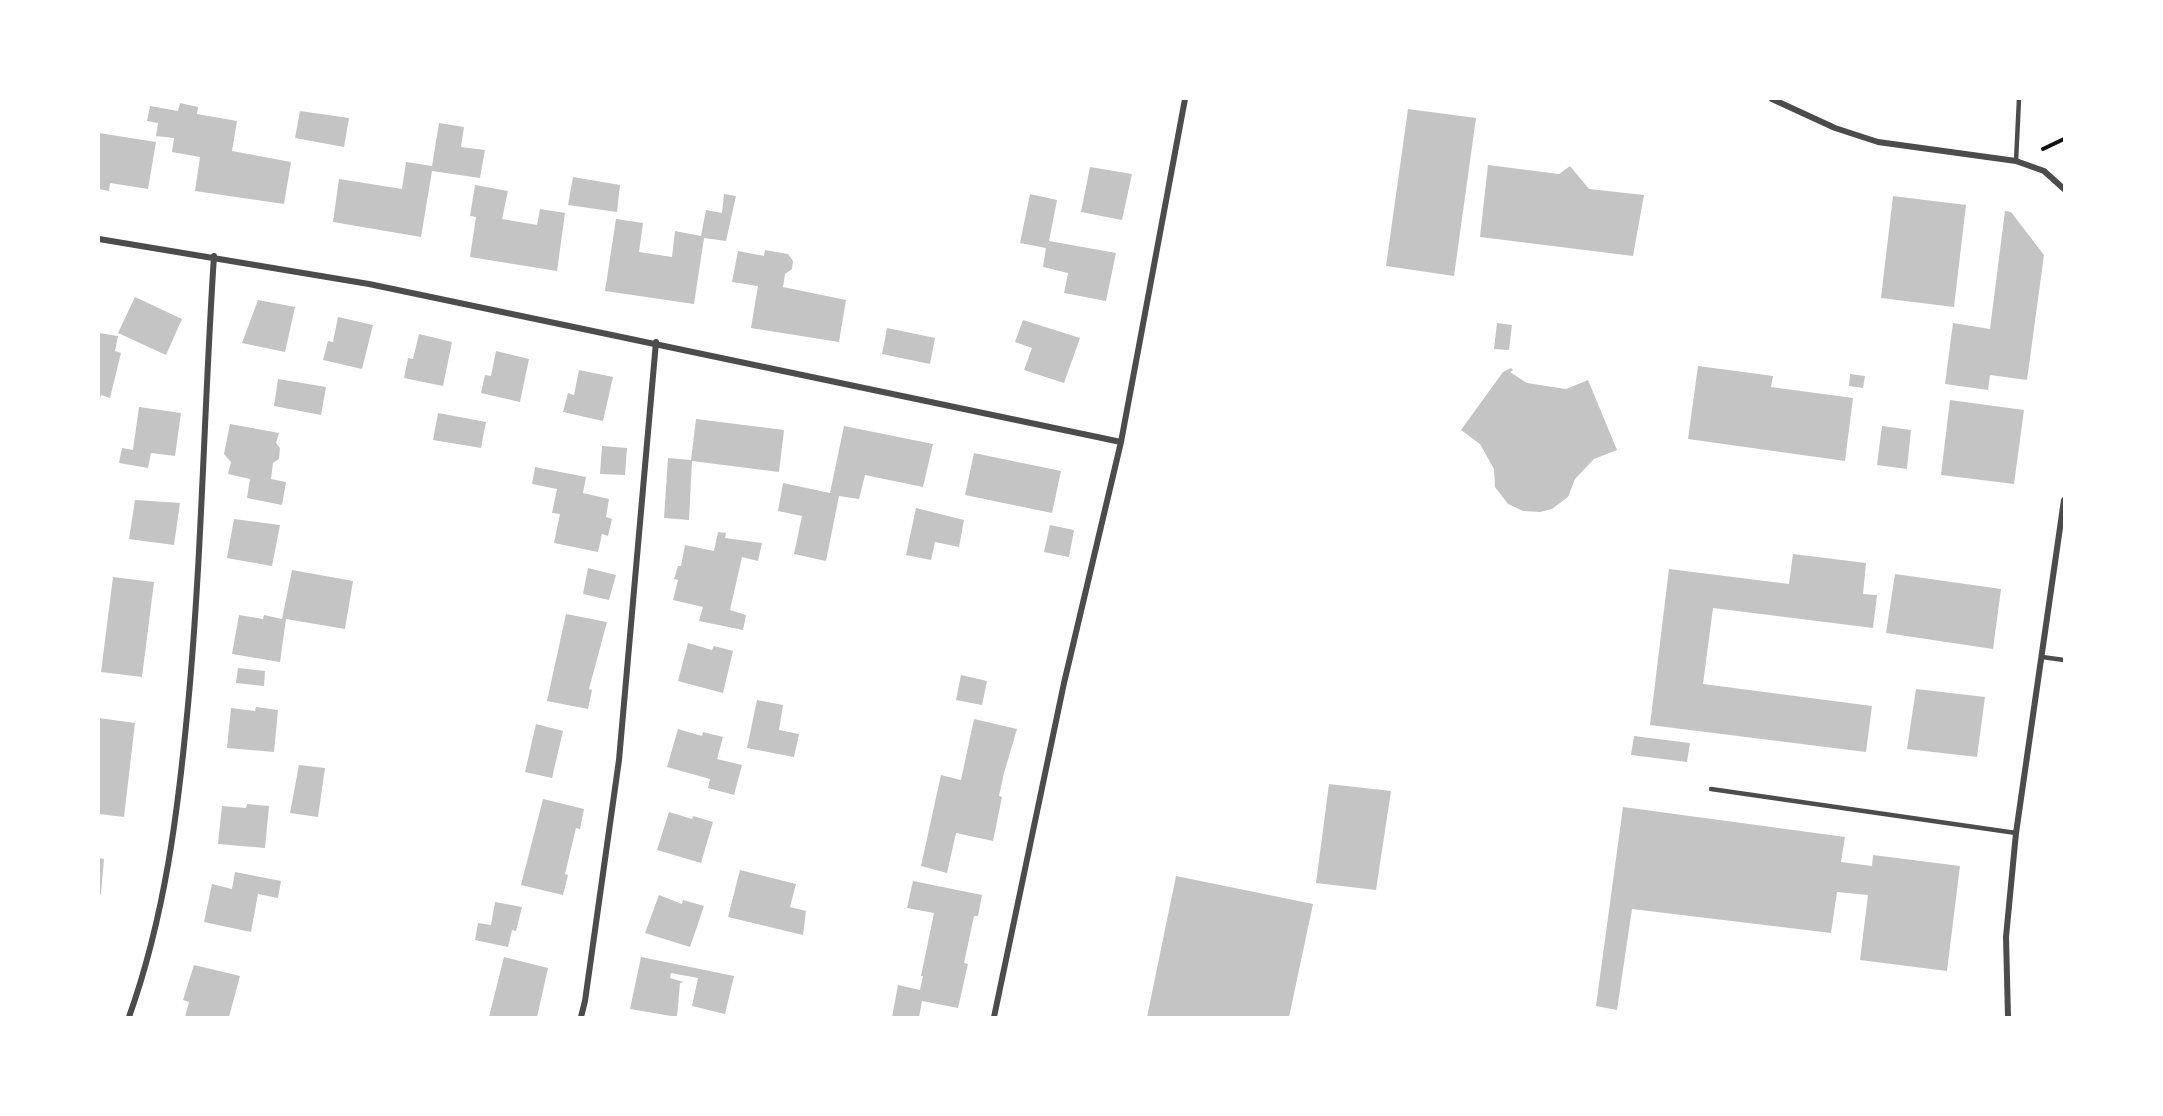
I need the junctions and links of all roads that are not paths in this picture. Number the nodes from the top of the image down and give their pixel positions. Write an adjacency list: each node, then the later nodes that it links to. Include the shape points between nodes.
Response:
1 (1185, 99): 9 (street)
2 (1772, 99): 4 (street, via 1834,128 1878,142)
3 (2019, 99): 4 (lane)
4 (2016, 161): 5 (street, via 2044,171)
5 (2064, 189)
6 (99, 239): 7 (street)
7 (214, 256): 8 (street); 15 (street, via 196,614 182,766 165,893 148,965)
8 (657, 342): 9 (street); 16 (street, via 620,760)
9 (1121, 442): 17 (street, via 1064,683)
10 (2064, 500): 11 (street)
11 (2042, 657): 12 (lane); 14 (street)
12 (2064, 660)
13 (1711, 789): 14 (lane)
14 (2016, 833): 18 (street, via 2006,938)
15 (129, 1017)
16 (581, 1017)
17 (994, 1017)
18 (2008, 1017)

